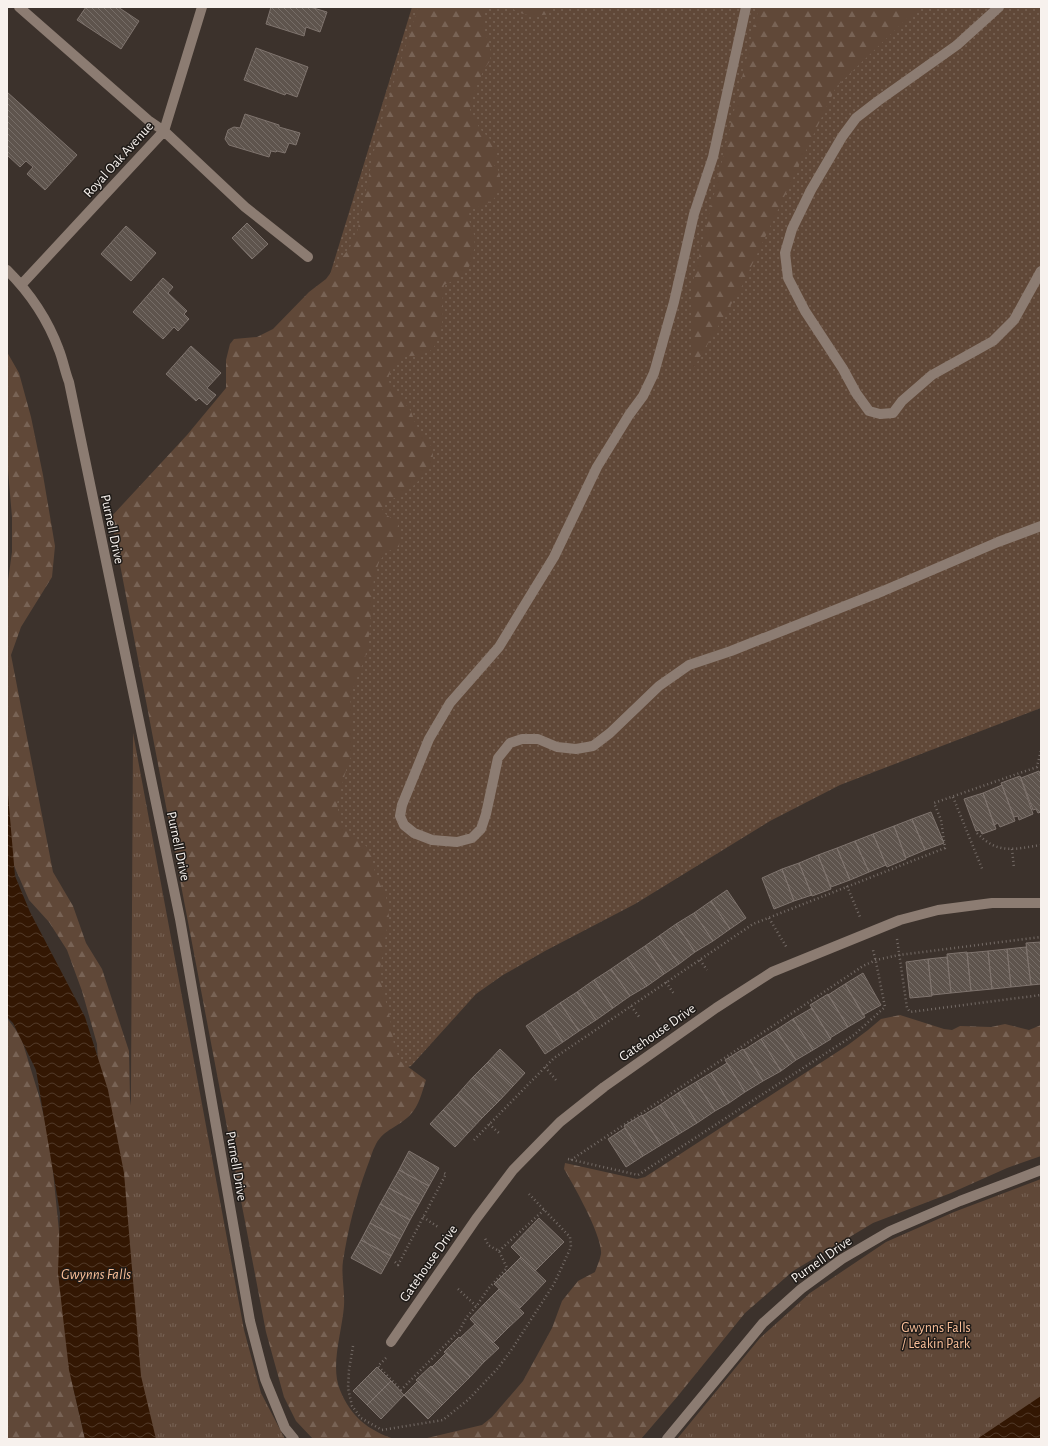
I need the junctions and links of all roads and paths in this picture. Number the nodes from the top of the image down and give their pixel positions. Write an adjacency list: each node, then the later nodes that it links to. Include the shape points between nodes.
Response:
1 (19, 7): 5 (street, via 148,120)
2 (202, 7): 5 (street, Royal Oak Avenue)
3 (746, 7): 10 (street, via 712,157 694,214 674,302 654,373 643,396 597,467 554,558 499,647 450,703 429,739 402,805 400,816 404,825 414,833 432,840 457,842 472,838 481,829 486,814 498,758 510,743 522,739 538,739 557,747 576,749 593,746 610,734 659,686 689,665 883,591)
4 (999, 7): 8 (street, via 957,45 856,118 811,190 792,229 785,253 788,278 805,311 856,393 869,411 880,414 893,413 902,401 932,375 993,341 1014,320)
5 (164, 131): 6 (street, via 245,208); 9 (street, Royal Oak Avenue)
6 (308, 257)
7 (7, 270): 9 (street, Purnell Drive)
8 (1041, 271)
9 (21, 285): 53 (street, Purnell Drive, via 44,319 59,350 69,382 180,919 250,1321 265,1379 285,1428)
10 (1041, 526)
11 (1041, 750): 12 (path, via 1037,767)
12 (953, 797): 17 (path); 18 (path, via 934,803 941,820 945,848)
13 (977, 833): 15 (path, via 1001,849)
14 (1041, 845): 15 (path)
15 (1012, 849): 16 (path)
16 (1014, 868)
17 (983, 871)
18 (847, 886): 20 (path); 21 (path)
19 (1041, 903): 51 (street, Gatehouse Drive, via 992,903 938,910 900,920 772,972 716,1008 604,1087 560,1122 513,1170)
20 (769, 918): 25 (path); 27 (path, via 753,924)
21 (862, 924)
22 (1041, 937): 26 (path)
23 (897, 939): 26 (path)
24 (872, 946): 28 (path)
25 (790, 954)
26 (899, 955): 28 (path); 32 (path, via 907,1008 910,1012)
27 (700, 960): 29 (path); 30 (path)
28 (876, 960): 28 (path, via 885,1007 854,1034 638,1175 570,1160 863,966)
29 (707, 970)
30 (666, 982): 31 (path); 33 (path)
31 (674, 994)
32 (1041, 995)
33 (631, 1006): 34 (path); 35 (path, via 554,1058)
34 (640, 1018)
35 (545, 1067): 36 (path); 37 (path)
36 (556, 1080)
37 (489, 1124): 38 (path); 39 (path)
38 (500, 1133)
39 (474, 1140)
40 (1041, 1170): 54 (street, Purnell Drive, via 890,1231 801,1289 763,1323)
41 (442, 1172): 44 (path, via 446,1174)
42 (529, 1194): 43 (path)
43 (545, 1208): 47 (path); 52 (path, via 570,1237 571,1247 554,1284 498,1368 469,1399 443,1420 382,1430 361,1418 352,1406 348,1388)
44 (423, 1217): 45 (path); 48 (path, via 398,1265)
45 (438, 1227)
46 (488, 1245): 47 (path)
47 (499, 1251): 50 (path, via 507,1268)
48 (395, 1262)
49 (458, 1289): 50 (path)
50 (476, 1306): 51 (path, via 460,1330 401,1390 378,1366 390,1354)
51 (391, 1342)
52 (353, 1346)
53 (294, 1439)
54 (667, 1439)

